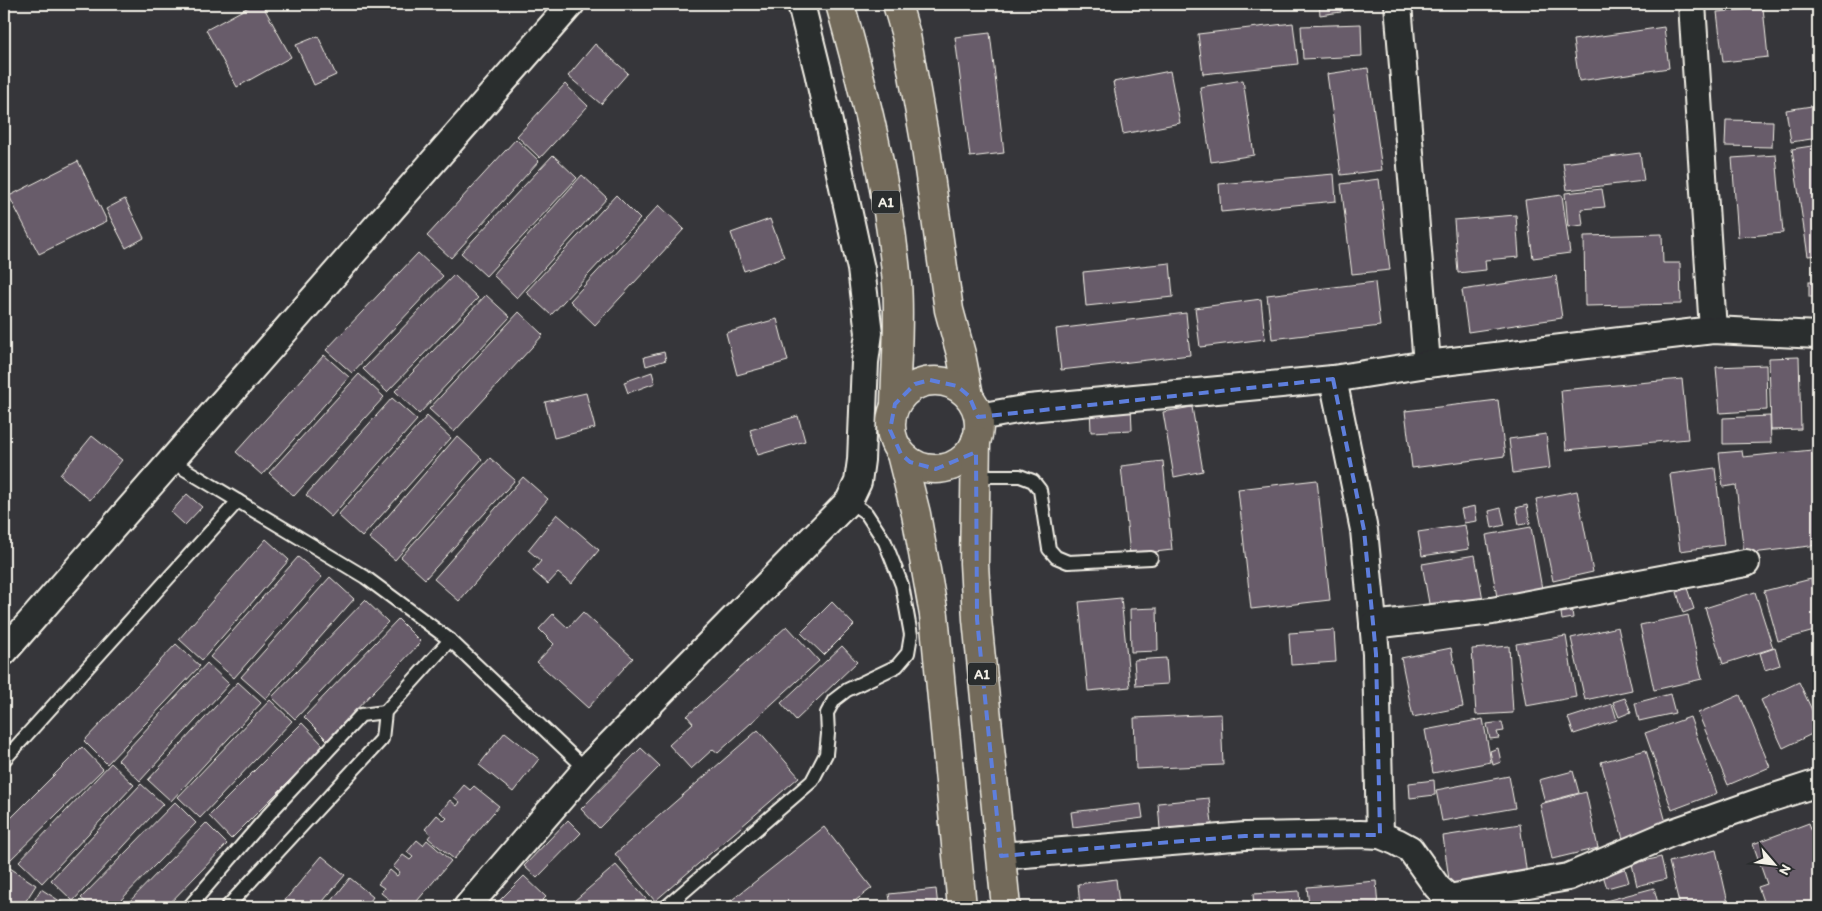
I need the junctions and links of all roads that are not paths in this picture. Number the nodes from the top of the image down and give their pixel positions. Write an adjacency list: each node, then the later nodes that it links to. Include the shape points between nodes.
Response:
1 (571, 4): 14 (street)
2 (801, 4): 17 (street, via 860,269 869,333 861,460 858,482)
3 (840, 4): 11 (highway, A1, via 860,73 889,220 897,284)
4 (897, 4): 12 (highway, A1, via 906,35 949,310)
5 (1398, 4): 9 (street)
6 (1692, 4): 7 (street)
7 (1713, 330): 8 (street); 9 (street)
8 (1818, 336)
9 (1427, 364): 10 (street)
10 (1334, 379): 12 (street, via 1029,408); 20 (street, via 1364,530)
11 (895, 404): 12 (highway, via 916,384 944,381 957,386); 13 (highway, via 890,430)
12 (974, 417): 13 (highway, via 970,451 949,467 923,468); 15 (highway, A1)
13 (901, 454): 34 (highway, via 916,514 934,615)
14 (171, 461): 16 (lane); 22 (street)
15 (975, 476): 18 (lane, via 1020,476 1033,481 1040,490 1049,549 1056,557 1068,562); 28 (highway, A1, via 977,619)
16 (238, 501): 21 (lane, via 364,577); 24 (lane)
17 (849, 501): 25 (street); 33 (lane, via 866,513 885,542 902,585 911,635 908,653 897,666 846,690 834,700 827,713 826,754 812,781)
18 (1151, 558)
19 (1746, 563): 20 (street, via 1492,610)
20 (1373, 625): 27 (street)
21 (450, 640): 23 (lane); 25 (lane)
22 (4, 652)
23 (385, 712): 30 (lane, via 361,715); 31 (lane, via 382,739)
24 (4, 760)
25 (586, 769): 32 (street)
26 (1818, 783): 29 (street, via 1671,833 1568,877 1449,898)
27 (1380, 835): 28 (street, via 1245,836); 29 (street, via 1410,849)
28 (1001, 856): 35 (highway, A1)
29 (1437, 897)
30 (189, 907)
31 (227, 907)
32 (467, 907)
33 (666, 907)
34 (962, 907)
35 (1006, 907)

